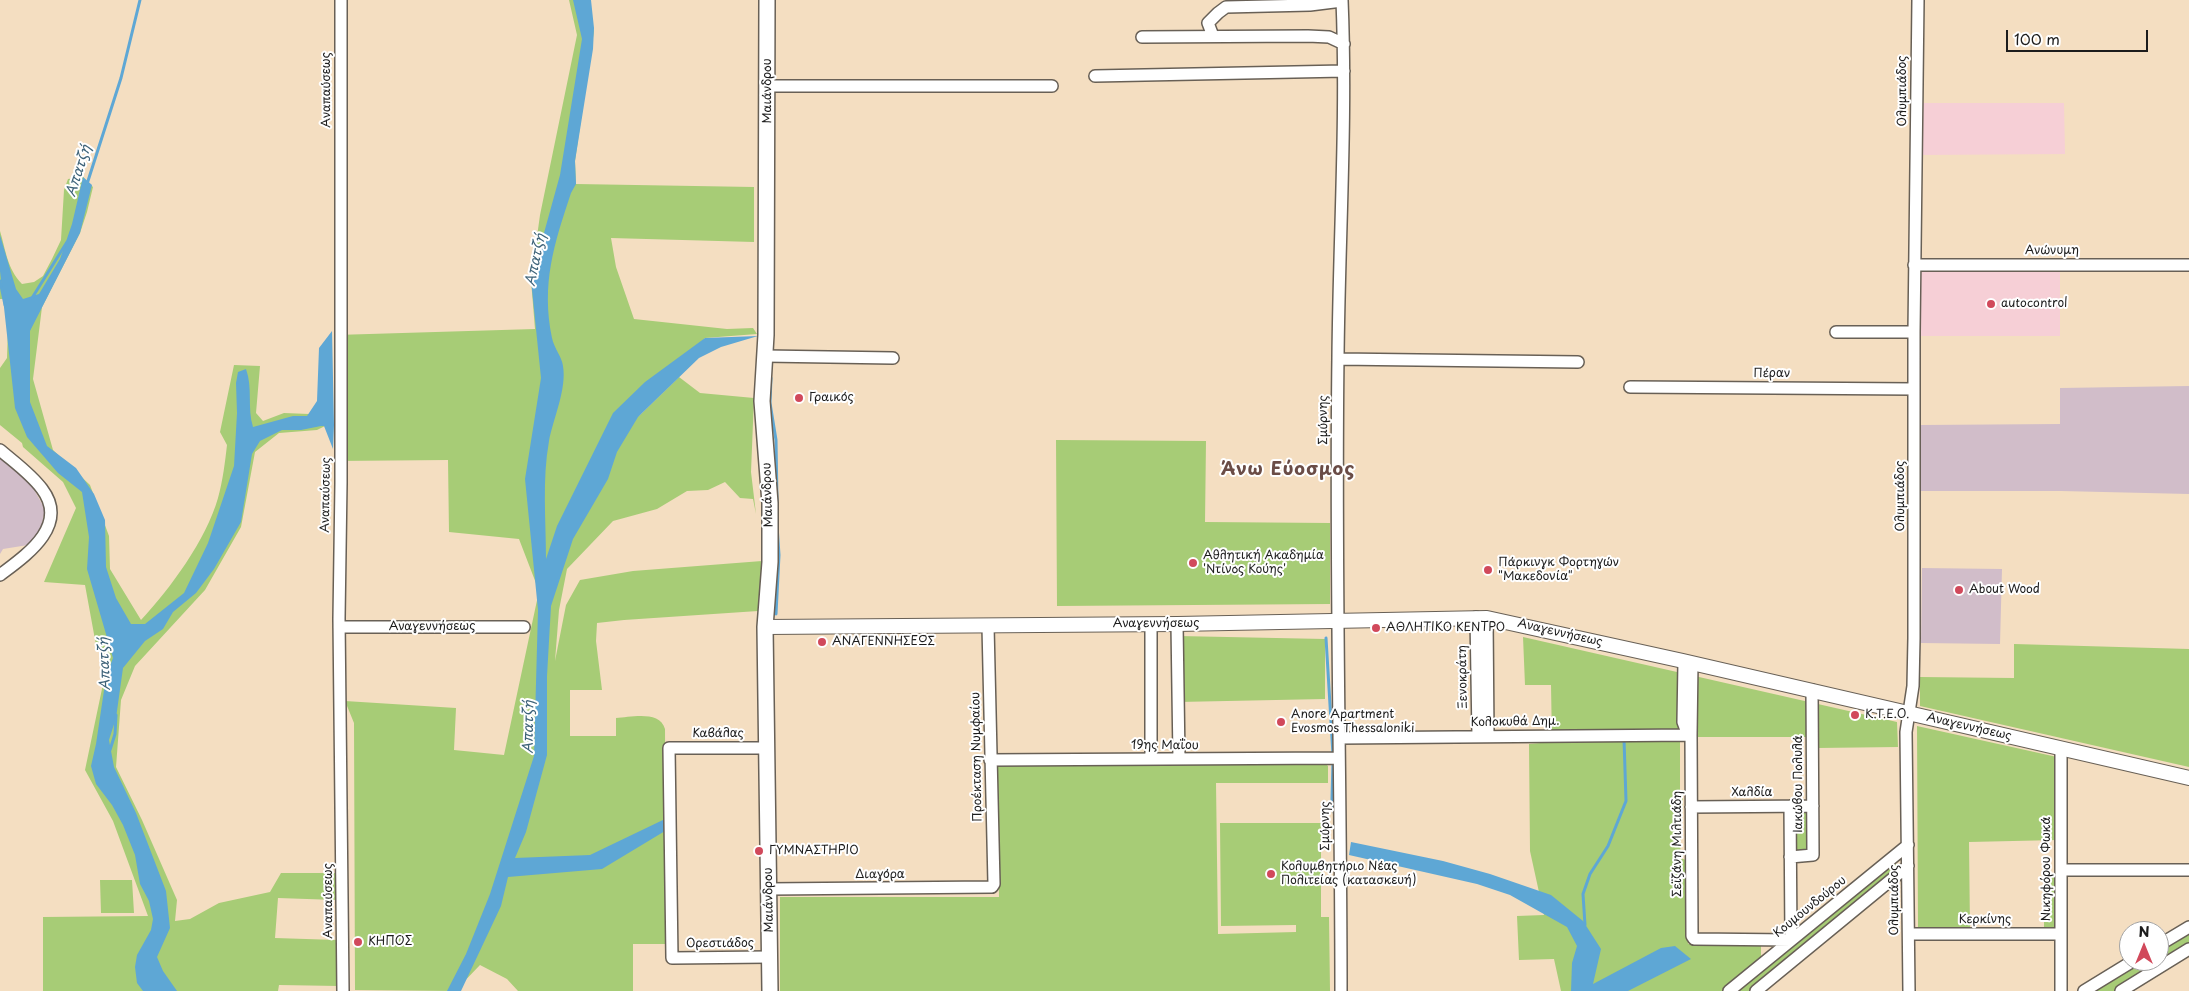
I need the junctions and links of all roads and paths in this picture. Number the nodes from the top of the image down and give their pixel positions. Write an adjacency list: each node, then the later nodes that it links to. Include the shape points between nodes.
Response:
1 (341, 0): 29 (street, Αναπαύσεως)
2 (767, 0): 10 (main road, Μαιάνδρου)
3 (1342, 0): 5 (street, via 1310,5 1226,7 1208,23); 7 (street, Σμύρνης)
4 (1918, 0): 12 (street, Ολυμπιάδος)
5 (1213, 36): 6 (street); 7 (street, via 1328,37)
6 (1142, 37)
7 (1344, 44): 8 (street, Σμύρνης)
8 (1344, 71): 9 (street); 18 (street, Σμύρνης)
9 (1094, 76)
10 (768, 86): 11 (street); 16 (main road, Μαιάνδρου)
11 (1052, 86)
12 (1914, 265): 13 (street, Ανώνυμη); 15 (street, Ολυμπιάδος)
13 (2189, 265)
14 (1836, 332): 15 (street)
15 (1914, 332): 21 (street, Ολυμπιάδος)
16 (765, 356): 17 (street); 31 (main road, Μαιάνδρου, via 762,401 770,503 770,562)
17 (893, 358)
18 (1338, 359): 19 (street); 25 (street, Σμύρνης)
19 (1578, 362)
20 (1630, 387): 21 (street, Πέραν)
21 (1914, 389): 34 (street, Ολυμπιάδος, via 1913,675)
22 (0, 450): 23 (street, via 34,480 43,491 50,510 48,527 38,544)
23 (0, 575)
24 (1482, 617): 25 (street, Αναγεννήσεως); 32 (street, Αναγεννήσεως); 36 (street, Ξενοκράτη)
25 (1338, 621): 27 (street, Αναγεννήσεως); 37 (street, Σμύρνης)
26 (1151, 624): 27 (street, Αναγεννήσεως); 28 (street, Αναγεννήσεως); 41 (street)
27 (1178, 624): 43 (street)
28 (988, 626): 31 (street, Αναγεννήσεως); 42 (street, Προέκταση Νυμφαίου)
29 (339, 627): 30 (street, Αναγεννήσεως); 64 (street, Αναπαύσεως)
30 (524, 627)
31 (765, 627): 38 (main road, Μαιάνδρου)
32 (1688, 662): 33 (street, Αναγεννήσεως); 35 (street, Σεϊζάνη Μιλτιάδη, via 1683,722)
33 (1812, 690): 34 (street, Αναγεννήσεως); 47 (street, Ιακώβου Πολυλά)
34 (1907, 713): 39 (street, Αναγεννήσεως); 48 (street, Ολυμπιάδος)
35 (1690, 734): 36 (street, Κολοκυθά Δημ.); 45 (street, Σεϊζάνη Μιλτιάδη)
36 (1483, 736): 37 (street, Κολοκυθά Δημ.)
37 (1339, 738): 40 (street, Σμύρνης)
38 (767, 748): 54 (main road, Μαιάνδρου); 62 (street, Καβάλας, via 669,748)
39 (2061, 748): 44 (street, Αναγεννήσεως); 51 (street, Νικηφόρου Φωκά)
40 (1339, 758): 43 (street, 19ης Μαΐου); 66 (street, Σμύρνης)
41 (1151, 759): 42 (street, 19ης Μαΐου); 43 (street, 19ης Μαΐου)
42 (990, 760): 53 (street, Προέκταση Νυμφαίου)
43 (1179, 760)
44 (2189, 778)
45 (1691, 806): 46 (street, Χαλδία); 59 (street, Σεϊζάνη Μιλτιάδη, via 1694,939)
46 (1790, 806): 47 (street, Χαλδία); 49 (street, Ιακώβου Πολυλά)
47 (1813, 806): 49 (street, Ιακώβου Πολυλά, via 1812,855)
48 (1908, 845): 50 (street, Ολυμπιάδος); 59 (street, Κουμουνδούρου)
49 (1790, 857): 59 (street, Ιακώβου Πολυλά)
50 (1908, 866): 56 (street, Ολυμπιάδος); 68 (street)
51 (2061, 870): 52 (street); 57 (street, Νικηφόρου Φωκά)
52 (2189, 870)
53 (992, 887): 54 (street, Διαγόρα)
54 (769, 889): 61 (main road, Μαιάνδρου)
55 (2189, 927): 58 (street)
56 (1909, 934): 57 (street, Κερκίνης); 69 (street, Ολυμπιάδος)
57 (2061, 934): 70 (street, Νικηφόρου Φωκά)
58 (2169, 939)
59 (1790, 940): 67 (street, Κουμουνδούρου)
60 (2189, 949): 72 (street)
61 (769, 957): 62 (street, Ορεστιάδος); 65 (main road, Μαιάνδρου)
62 (672, 958)
63 (2119, 970): 71 (street)
64 (343, 991)
65 (770, 991)
66 (1341, 991)
67 (1729, 991)
68 (1756, 991)
69 (1909, 991)
70 (2060, 991)
71 (2084, 991)
72 (2122, 991)

